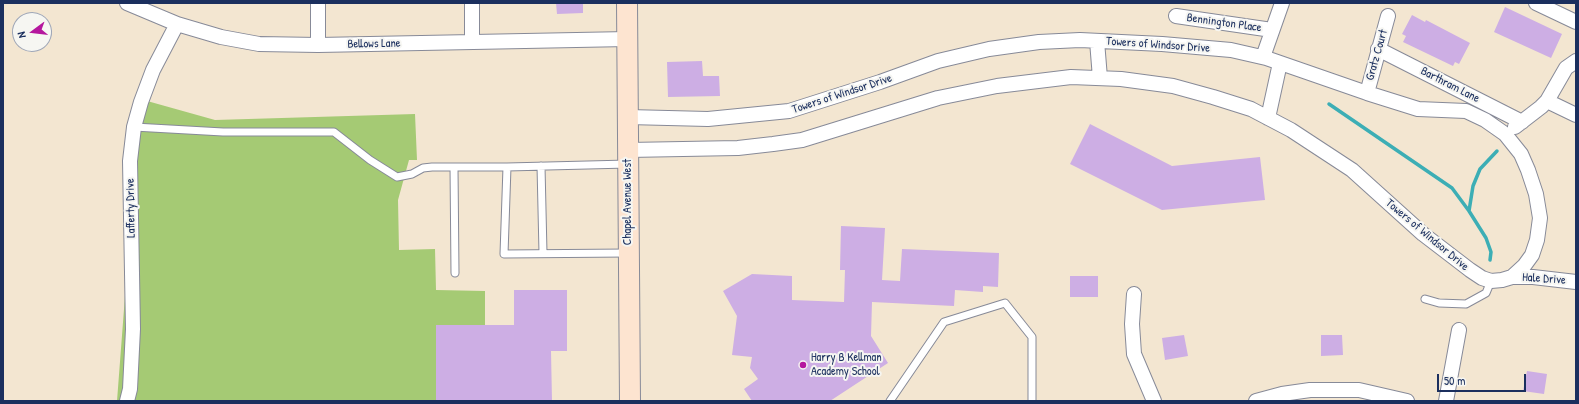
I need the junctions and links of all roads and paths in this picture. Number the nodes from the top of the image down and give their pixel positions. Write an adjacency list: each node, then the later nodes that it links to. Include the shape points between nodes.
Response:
1 (126, 3): 10 (street, Bellows Lane)
2 (318, 3): 15 (street)
3 (472, 3): 13 (street)
4 (627, 3): 12 (main road, Chapel Avenue West)
5 (1282, 3): 11 (street)
6 (1536, 3): 9 (street)
7 (1176, 16): 11 (street, Bennington Place)
8 (1388, 16): 16 (street, Gratz Court)
9 (1576, 22)
10 (177, 24): 15 (street, Bellows Lane, via 221,37 259,44); 27 (street, Lafferty Drive, via 153,70)
11 (1272, 30): 17 (street)
12 (628, 39): 13 (street, Bellows Lane); 24 (main road, Chapel Avenue West)
13 (472, 41): 15 (street, Bellows Lane)
14 (1097, 41): 17 (street, Towers of Windsor Drive, via 1231,50); 20 (street); 24 (street, Towers of Windsor Drive, via 1039,42 989,49 938,61 789,111 708,119)
15 (318, 45)
16 (1378, 49): 21 (street, Gratz Court); 26 (street, Barthram Lane)
17 (1263, 57): 19 (street, Towers of Windsor Drive)
18 (1576, 61): 22 (street, via 1566,68)
19 (1280, 63): 21 (street, Towers of Windsor Drive); 25 (street)
20 (1100, 78): 25 (street, Towers of Windsor Drive, via 1121,78 1173,86 1251,109); 29 (street, Towers of Windsor Drive, via 1064,78 997,86 938,98 802,140)
21 (1366, 93): 28 (street, Towers of Windsor Drive, via 1418,109 1466,111)
22 (1547, 101): 23 (street); 26 (street)
23 (1576, 115)
24 (628, 117): 29 (main road, Chapel Avenue West)
25 (1268, 118): 37 (street, Towers of Windsor Drive, via 1352,170 1423,234 1470,270)
26 (1522, 122): 28 (street)
27 (134, 127): 31 (lane, via 223,132 334,132 397,177 412,174 423,168); 42 (street, Lafferty Drive, via 130,161 133,329)
28 (1505, 134): 36 (street, Towers of Windsor Drive, via 1521,154 1528,170 1540,218 1532,254)
29 (628, 157): 30 (lane); 34 (main road, Chapel Avenue West)
30 (541, 166): 32 (lane); 33 (lane)
31 (454, 167): 32 (lane); 35 (lane)
32 (507, 167): 33 (lane, via 504,254)
33 (543, 253): 34 (lane)
34 (629, 253): 43 (main road, Chapel Avenue West)
35 (455, 273)
36 (1512, 277): 37 (street); 38 (street, Hale Drive)
37 (1491, 281): 40 (lane, via 1486,293 1466,304 1439,303)
38 (1576, 282)
39 (1134, 294): 46 (street, via 1134,354)
40 (1425, 299)
41 (1459, 330): 49 (street)
42 (127, 401)
43 (630, 401)
44 (890, 401): 45 (lane, via 944,322 1005,304 1032,337)
45 (1032, 401)
46 (1154, 401)
47 (1256, 401): 48 (street, via 1282,394 1317,390 1359,390)
48 (1407, 401)
49 (1446, 401)

